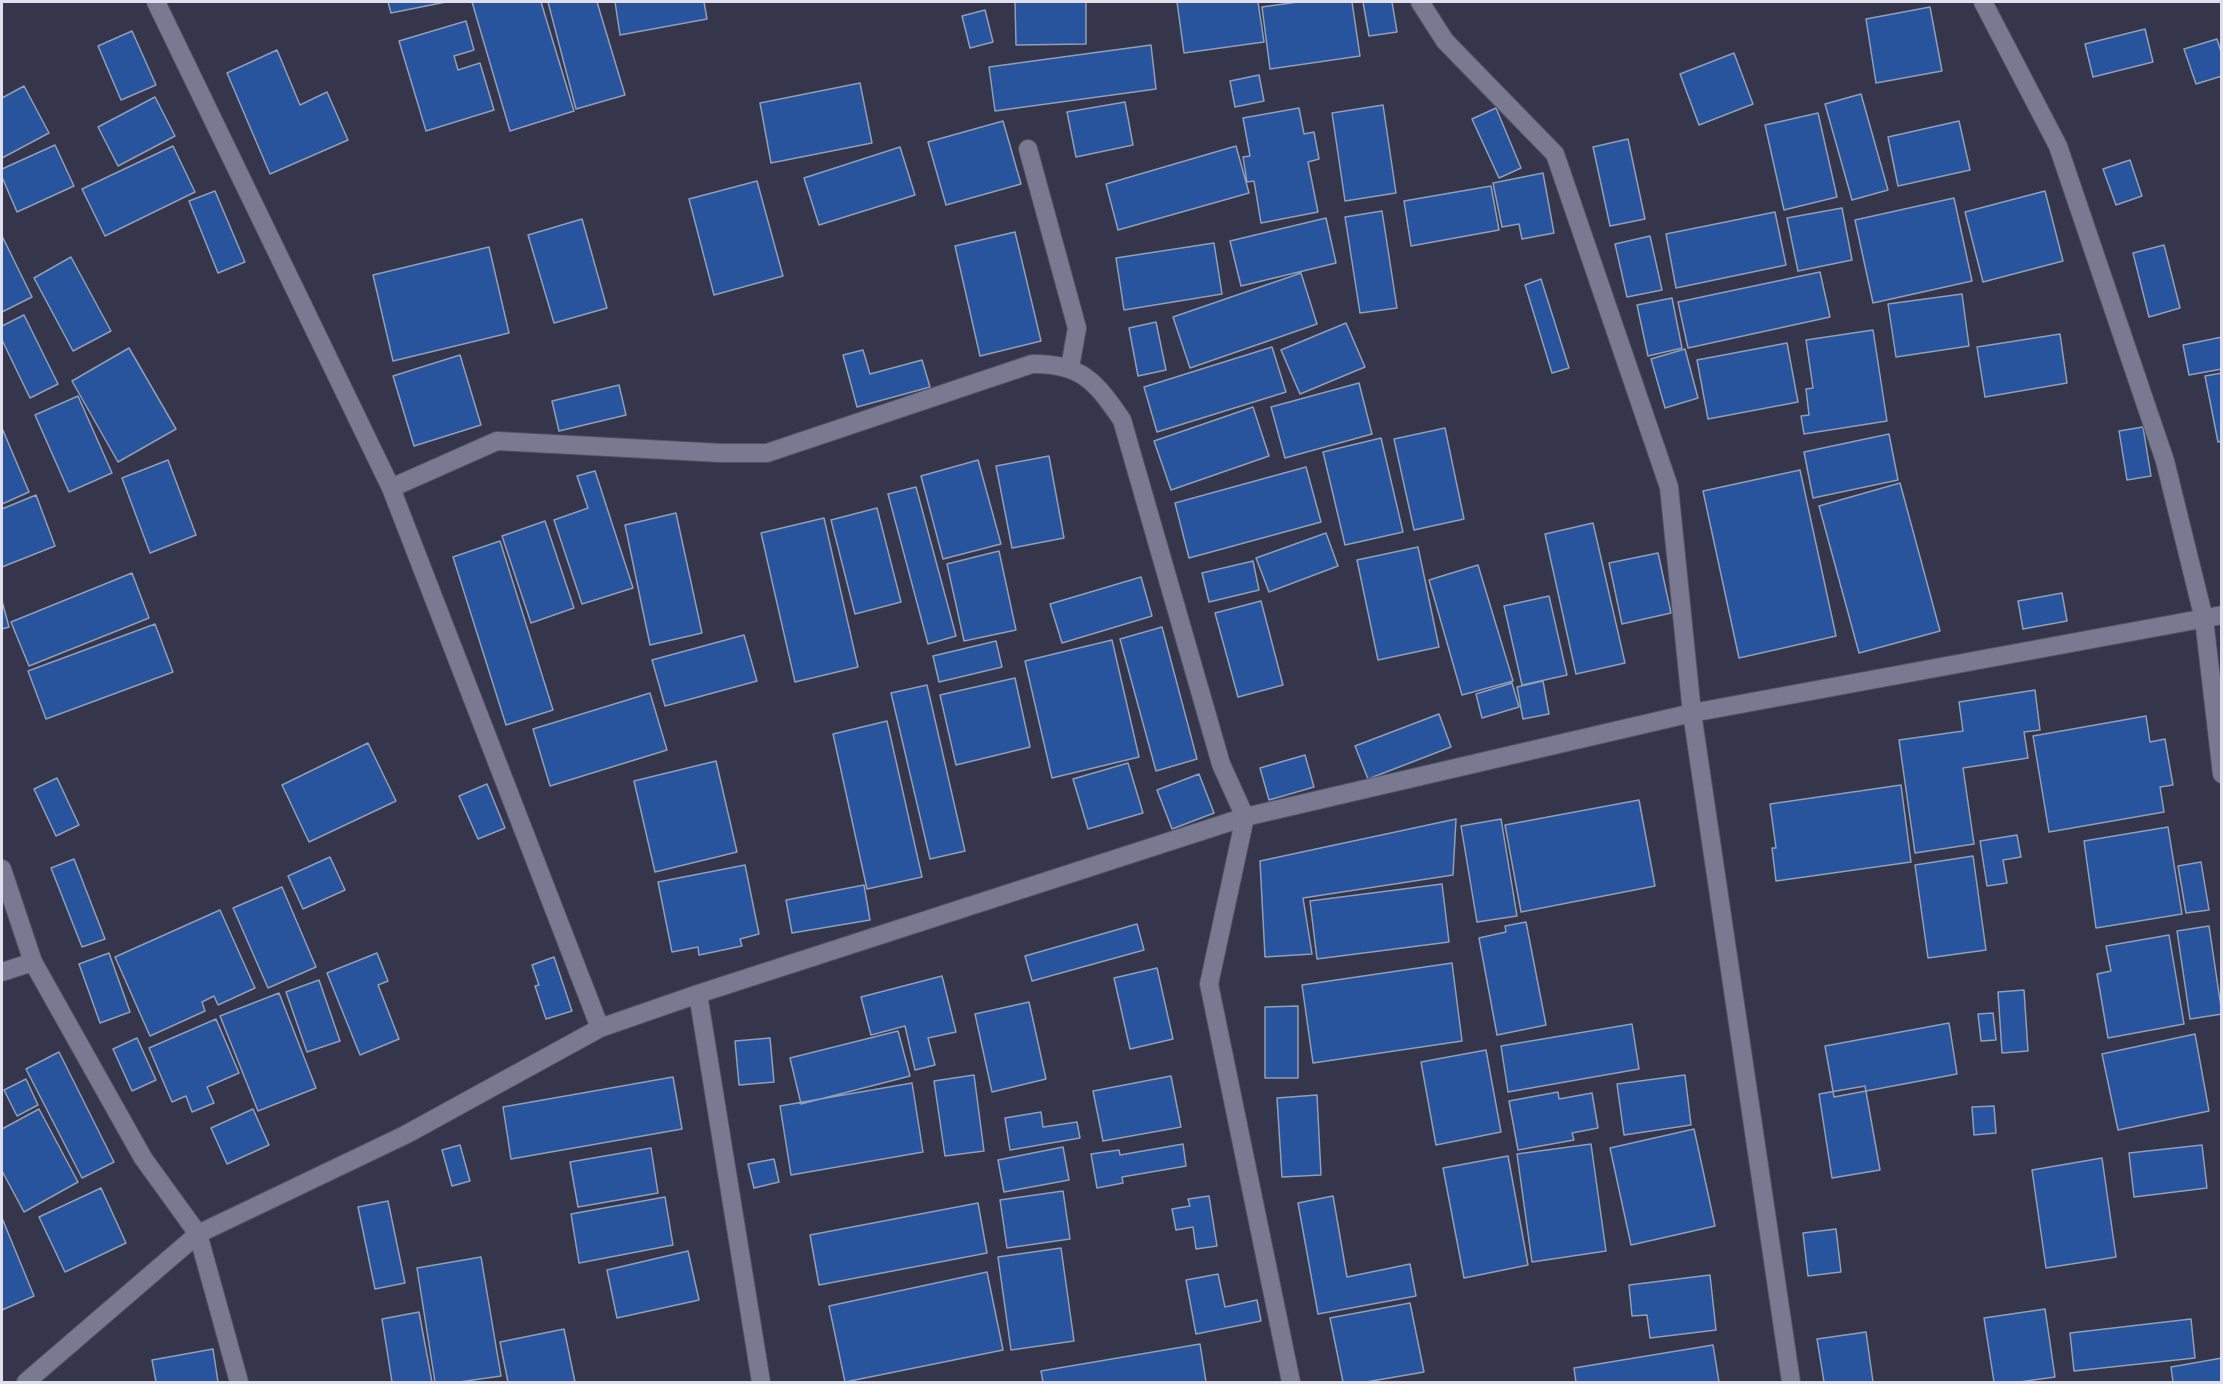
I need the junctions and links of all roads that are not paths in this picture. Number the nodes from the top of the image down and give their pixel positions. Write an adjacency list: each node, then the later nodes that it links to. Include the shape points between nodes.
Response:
1 (156, 2): 6 (street)
2 (1420, 2): 8 (street, via 1445,42 1555,154 1670,487)
3 (1983, 2): 7 (street, via 2058,146 2165,461)
4 (1028, 149): 5 (street, via 1077,328)
5 (1070, 367): 6 (street, via 1032,364 767,453 497,441); 10 (street, via 1100,389 1122,420 1221,764)
6 (391, 488): 15 (street)
7 (2213, 617): 8 (street); 9 (street)
8 (1692, 712): 10 (street); 21 (street)
9 (2222, 774)
10 (1245, 817): 14 (street); 20 (street, via 1209,984)
11 (2, 869): 12 (street)
12 (33, 962): 13 (street); 16 (street, via 142,1158)
13 (2, 972)
14 (698, 994): 15 (street); 19 (street)
15 (600, 1028): 16 (street, via 405,1135)
16 (198, 1234): 17 (street); 18 (street)
17 (26, 1383)
18 (239, 1383)
19 (761, 1383)
20 (1291, 1383)
21 (1791, 1383)

